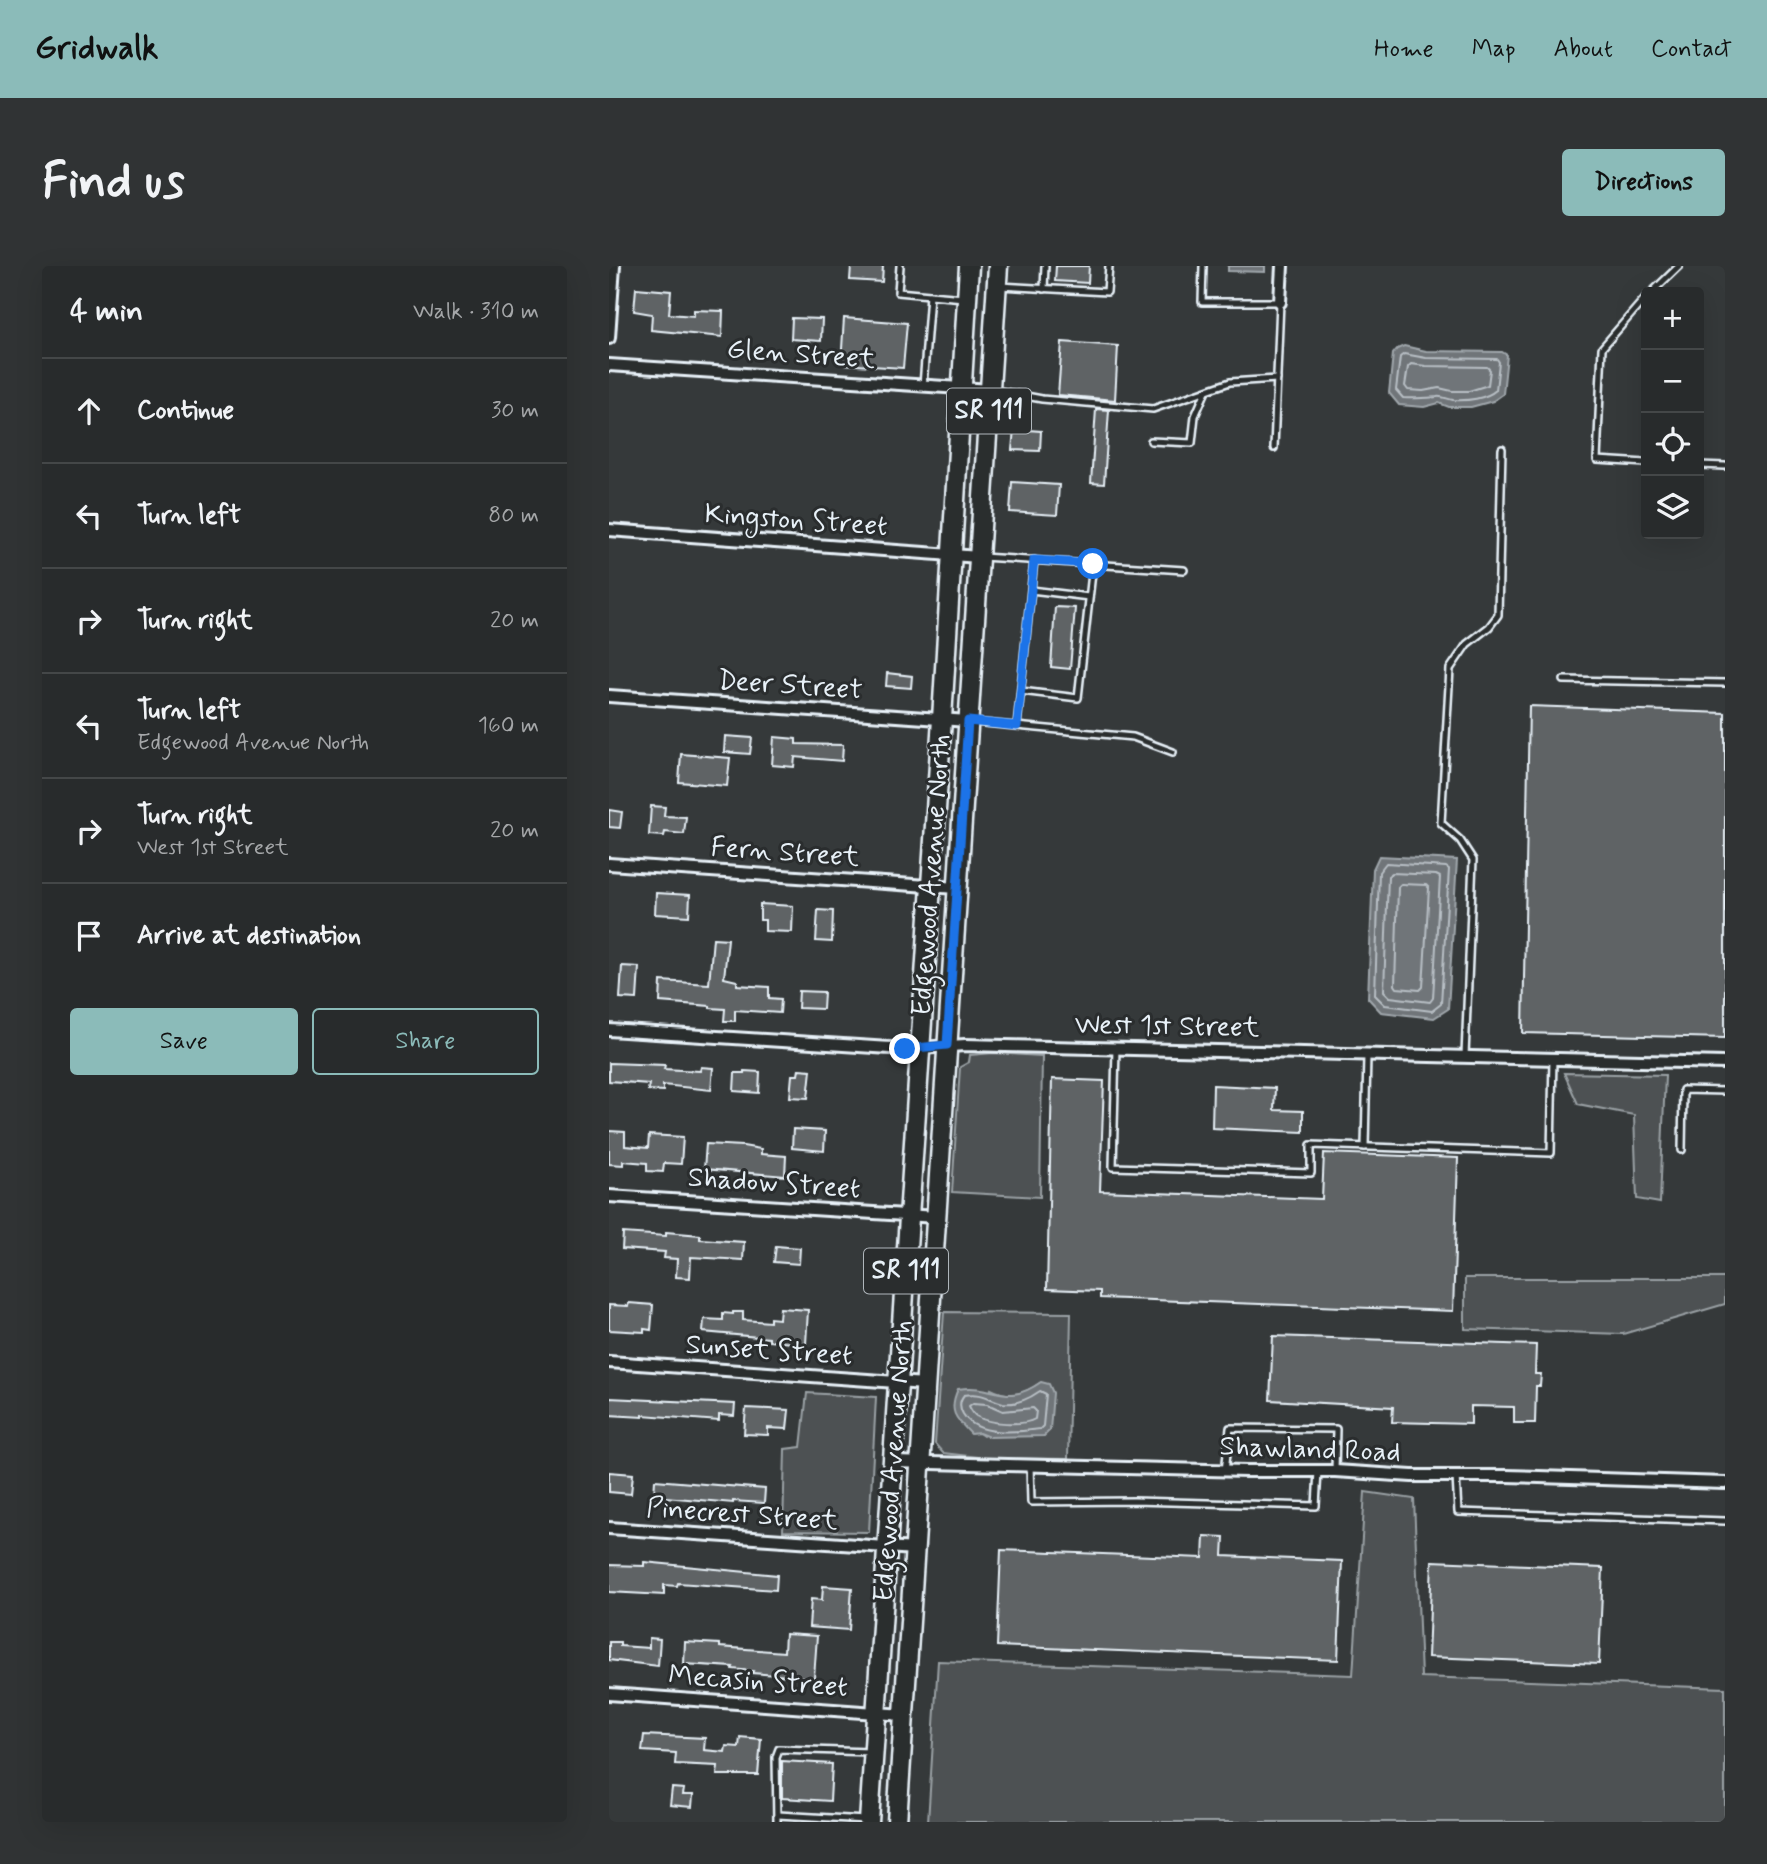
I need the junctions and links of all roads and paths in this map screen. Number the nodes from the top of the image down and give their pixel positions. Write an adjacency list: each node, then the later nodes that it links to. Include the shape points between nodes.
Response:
1 (614, 266): 17 (street)
2 (899, 266): 13 (lane, via 898,292)
3 (969, 266): 14 (main road, Edgewood Avenue North / SR 111)
4 (998, 266): 10 (main road, Edgewood Avenue North / SR 111)
5 (1045, 266): 12 (lane)
6 (1108, 266): 12 (lane, via 1107,292)
7 (1203, 266): 15 (lane, via 1202,302)
8 (1282, 266): 15 (street)
9 (1679, 266): 11 (lane)
10 (997, 286): 12 (lane); 22 (main road, Edgewood Avenue North / SR 111)
11 (1656, 287)
12 (1044, 289)
13 (930, 295): 14 (lane); 20 (lane)
14 (967, 298): 21 (main road, Edgewood Avenue North / SR 111)
15 (1280, 302): 19 (lane)
16 (1641, 303): 27 (lane, via 1602,348 1597,460)
17 (609, 338)
18 (609, 365): 20 (street, Glen Street)
19 (1277, 379): 23 (lane, via 1230,382); 25 (lane)
20 (923, 386): 21 (street, Glen Street)
21 (962, 387): 22 (street, Glen Street); 31 (main road, Edgewood Avenue North / SR 111)
22 (991, 390): 23 (lane, via 1153,409); 32 (main road, Edgewood Avenue North / SR 111)
23 (1206, 391): 24 (lane, via 1195,415 1192,443)
24 (1151, 441)
25 (1274, 448)
26 (1502, 449): 54 (lane, via 1498,615 1450,669 1441,823 1473,860)
27 (1641, 463)
28 (1704, 465): 29 (lane)
29 (1725, 466)
30 (609, 530): 31 (street, Kingston Street)
31 (952, 555): 32 (street, Kingston Street); 42 (main road, Edgewood Avenue North / SR 111)
32 (979, 557): 33 (lane); 43 (main road, Edgewood Avenue North / SR 111)
33 (1034, 560): 34 (lane); 36 (lane)
34 (1093, 564): 35 (lane); 37 (lane)
35 (1184, 570)
36 (1031, 590): 37 (lane); 40 (lane)
37 (1089, 597): 40 (lane, via 1078,698)
38 (1564, 680): 39 (lane)
39 (1725, 683)
40 (1021, 691): 44 (lane)
41 (609, 696): 42 (street, Deer Street)
42 (942, 719): 43 (street, Deer Street); 47 (main road, Edgewood Avenue North / SR 111)
43 (968, 721): 44 (lane); 48 (main road, Edgewood Avenue North / SR 111)
44 (1017, 726): 45 (lane, via 1133,737)
45 (1173, 752)
46 (609, 864): 47 (street, Fern Street)
47 (931, 886): 48 (street, Fern Street); 51 (main road, Edgewood Avenue North / SR 111)
48 (957, 888): 50 (main road, Edgewood Avenue North / SR 111)
49 (609, 1030): 51 (street, West 1st Street)
50 (947, 1045): 51 (street, West 1st Street); 52 (street, West 1st Street); 62 (main road, Edgewood Avenue North / SR 111)
51 (920, 1047): 61 (main road, Edgewood Avenue North / SR 111)
52 (1116, 1048): 53 (street, West 1st Street); 58 (lane, via 1113,1167 1311,1173 1311,1145)
53 (1367, 1054): 54 (street, West 1st Street); 58 (lane)
54 (1465, 1056): 55 (street, West 1st Street)
55 (1553, 1059): 56 (street, West 1st Street); 58 (lane, via 1551,1153)
56 (1725, 1063)
57 (1725, 1091): 59 (lane, via 1683,1090)
58 (1365, 1147)
59 (1682, 1150)
60 (609, 1196): 61 (street, Shadow Street)
61 (909, 1216): 62 (street, Shadow Street); 64 (main road, Edgewood Avenue North / SR 111)
62 (936, 1217): 65 (main road, Edgewood Avenue North / SR 111)
63 (609, 1362): 64 (street, Sunset Street)
64 (898, 1382): 65 (street, Sunset Street); 66 (main road, Edgewood Avenue North / SR 111)
65 (925, 1384): 67 (main road, Edgewood Avenue North / SR 111)
66 (893, 1462): 67 (street, Shawland Road); 76 (main road, Edgewood Avenue North / SR 111)
67 (920, 1463): 68 (street, Shawland Road); 77 (main road, Edgewood Avenue North / SR 111)
68 (1030, 1465): 69 (street, Shawland Road); 70 (lane, via 1031,1502 1316,1506)
69 (1225, 1471): 70 (street, Shawland Road); 71 (lane, via 1230,1428 1336,1429)
70 (1318, 1471): 71 (street, Shawland Road)
71 (1335, 1471): 72 (street, Shawland Road)
72 (1456, 1476): 73 (street, Shawland Road); 74 (lane, via 1458,1513)
73 (1725, 1483)
74 (1725, 1521)
75 (609, 1528): 76 (street, Pinecrest Street)
76 (887, 1548): 77 (street, Pinecrest Street); 79 (main road, Edgewood Avenue North / SR 111)
77 (915, 1549): 80 (main road, Edgewood Avenue North / SR 111)
78 (609, 1694): 79 (street, Mecasin Street)
79 (876, 1713): 80 (street, Mecasin Street); 81 (main road, Edgewood Avenue North / SR 111)
80 (904, 1715): 84 (main road, Edgewood Avenue North / SR 111)
81 (873, 1752): 82 (lane, via 779,1749); 83 (main road, Edgewood Avenue North / SR 111)
82 (778, 1819): 83 (lane)
83 (869, 1821)
84 (897, 1822)

